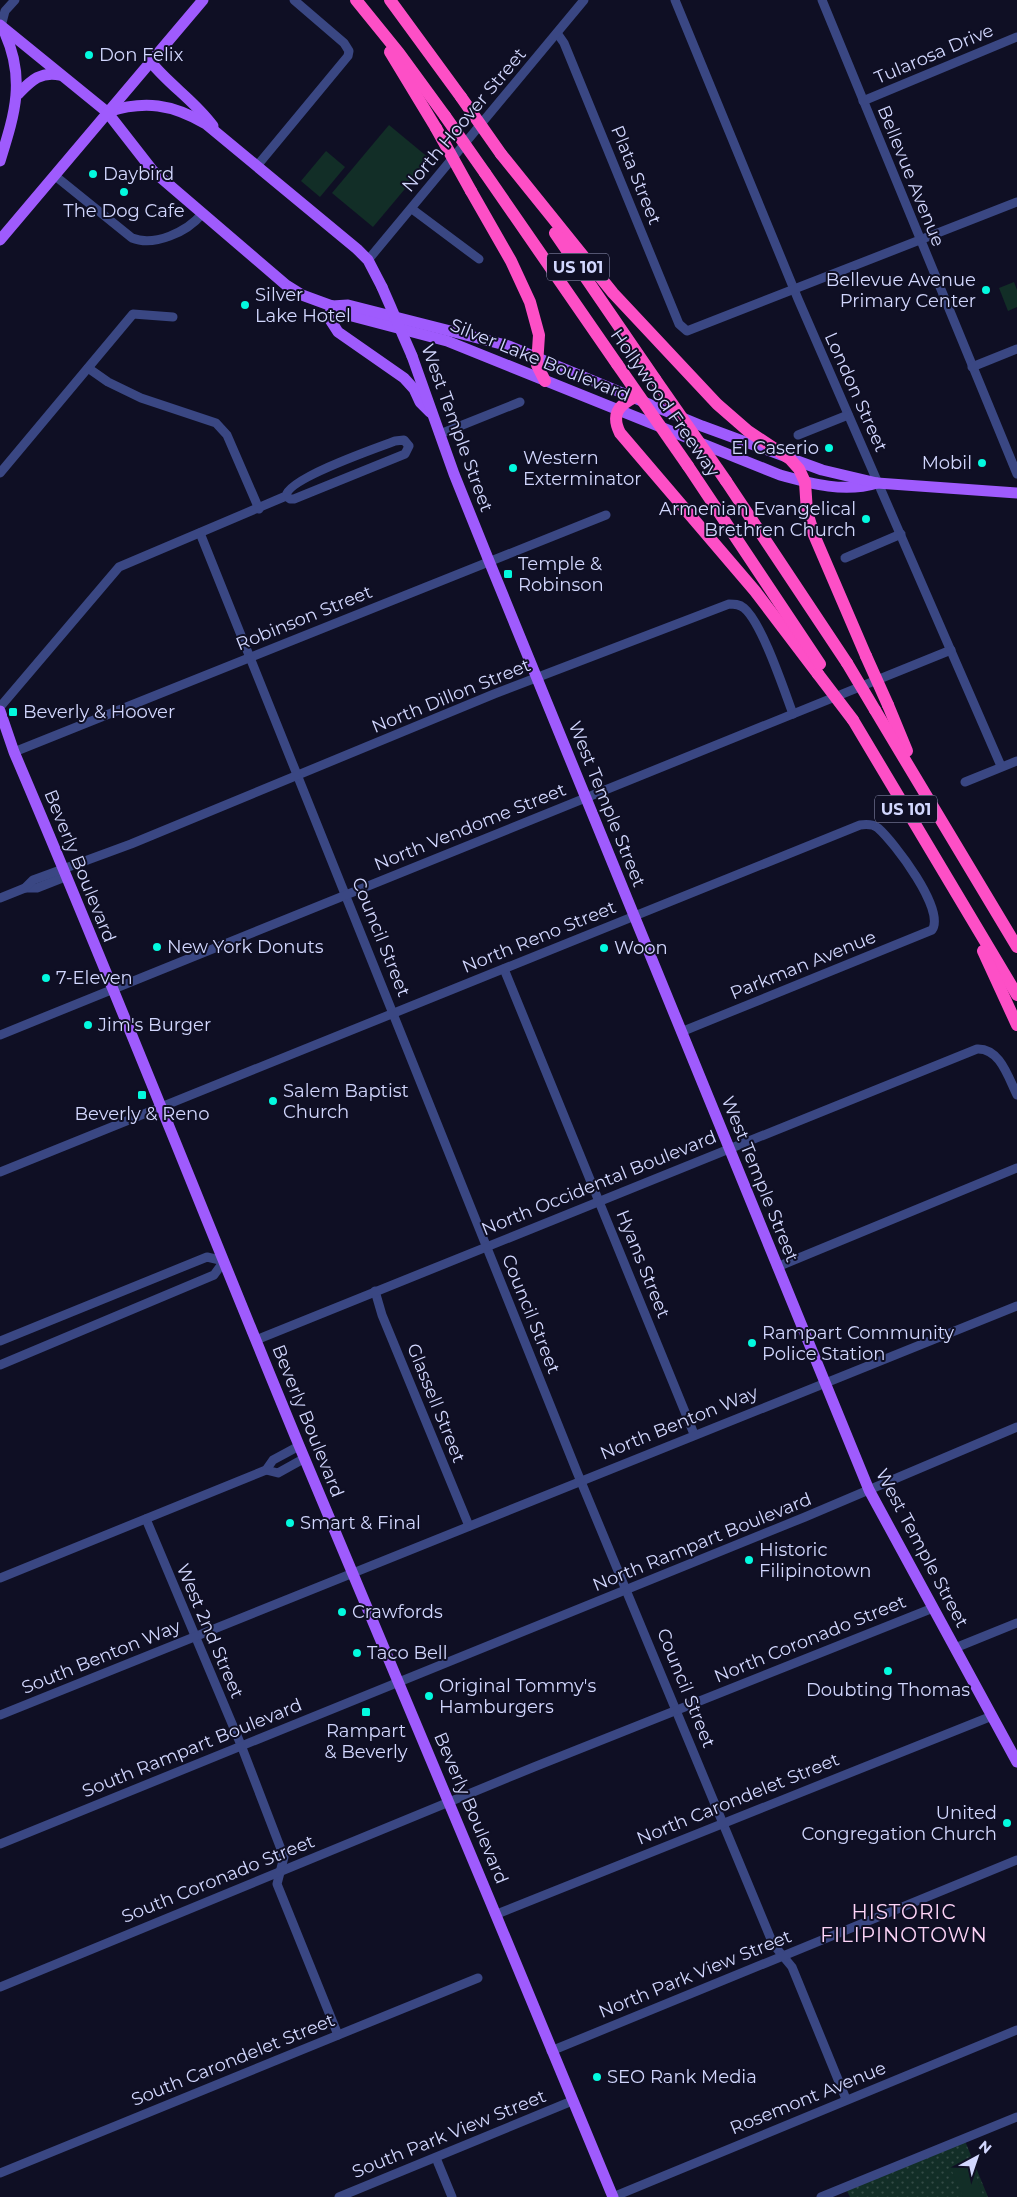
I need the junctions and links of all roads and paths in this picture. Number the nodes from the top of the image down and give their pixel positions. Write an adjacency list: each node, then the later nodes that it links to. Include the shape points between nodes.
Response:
1 (14, 0): 9 (street, via 5,11)
2 (203, 0): 12 (main road)
3 (294, 0): 20 (street, via 344,43 348,51 346,59)
4 (390, 0): 18 (highway, Hollywood Freeway / US 101, bridge)
5 (584, 0): 10 (street, North Hoover Street)
6 (675, 0): 29 (street, London Street)
7 (822, 0): 15 (street, Bellevue Avenue)
8 (359, 3): 33 (highway, bridge, via 436,128 511,261 530,302 539,335); 59 (highway, Hollywood Freeway / US 101, bridge, via 445,116 688,466)
9 (1, 28): 13 (main road); 14 (main road, via 16,66)
10 (557, 33): 23 (street, North Hoover Street); 29 (street, Plata Street, via 564,43 684,330 691,332)
11 (1017, 37): 15 (street, Tularosa Drive)
12 (150, 61): 16 (main road); 17 (main road, via 202,110)
13 (61, 76): 14 (main road, via 37,76); 16 (main road)
14 (18, 94): 19 (main road)
15 (863, 101): 26 (street, Bellevue Avenue)
16 (108, 112): 17 (main road, West Temple Street, via 129,105 166,107 195,118); 21 (main road); 24 (main road, Silver Lake Boulevard, via 153,171)
17 (219, 133): 20 (main road, West Temple Street)
18 (501, 154): 44 (highway, via 613,293 717,404 748,431); 69 (highway, Hollywood Freeway / US 101, bridge, via 847,663)
19 (0, 161)
20 (257, 166): 28 (main road, West Temple Street)
21 (54, 175): 24 (street, via 139,241 154,241 190,226); 25 (main road)
22 (1017, 202): 26 (street)
23 (412, 210): 27 (street); 28 (street, North Hoover Street)
24 (202, 214): 30 (main road, Silver Lake Boulevard, via 286,285)
25 (0, 240)
26 (919, 241): 29 (street); 34 (street, Bellevue Avenue)
27 (479, 259)
28 (368, 260): 40 (main road, West Temple Street, bridge, via 412,356)
29 (794, 290): 41 (street, London Street)
30 (332, 306): 33 (main road, Silver Lake Boulevard, via 348,305 471,335); 36 (main road, Silver Lake Boulevard, via 348,315 447,340); 40 (main road, via 329,318 338,332 404,378)
31 (173, 317): 35 (street, via 133,314)
32 (1017, 349): 34 (street)
33 (536, 356): 36 (highway); 37 (main road, Silver Lake Boulevard)
34 (972, 367): 46 (street, Bellevue Avenue)
35 (88, 368): 45 (street); 51 (street, via 141,398 216,423 228,435)
36 (545, 381): 39 (main road, Silver Lake Boulevard)
37 (635, 396): 39 (highway); 44 (main road, Silver Lake Boulevard, via 702,426)
38 (520, 402): 42 (street)
39 (617, 410): 47 (main road, Silver Lake Boulevard); 59 (highway, via 616,426 626,441)
40 (433, 415): 42 (main road, West Temple Street)
41 (848, 416): 43 (street); 48 (street, London Street)
42 (440, 434): 56 (main road, West Temple Street)
43 (798, 436)
44 (790, 459): 47 (highway); 48 (main road, Silver Lake Boulevard)
45 (0, 472)
46 (1017, 474)
47 (805, 482): 48 (main road, Silver Lake Boulevard, via 861,488); 69 (highway, bridge, via 807,512 814,535)
48 (877, 483): 49 (main road, Silver Lake Boulevard); 54 (street, London Street)
49 (1017, 493)
50 (286, 496): 50 (street, via 294,499 368,470 405,454 410,446 400,439 386,444 304,478 291,486); 51 (street)
51 (258, 509): 53 (street)
52 (606, 515): 56 (street, Robinson Street)
53 (200, 533): 58 (street, Council Street); 61 (street, via 119,567)
54 (901, 534): 55 (street); 57 (street, London Street)
55 (845, 558)
56 (489, 561): 58 (street, Robinson Street); 60 (main road, West Temple Street)
57 (951, 650): 63 (street, North Vendome Street); 66 (street, London Street)
58 (250, 658): 64 (street, Robinson Street); 67 (street, Council Street)
59 (822, 673): 74 (highway, Hollywood Freeway / US 101, bridge)
60 (537, 678): 63 (street, North Dillon Street, via 734,604 745,609 756,624); 67 (street, North Dillon Street); 70 (main road, West Temple Street)
61 (0, 707)
62 (0, 711): 64 (main road, Beverly Boulevard)
63 (793, 714): 70 (street, North Vendome Street)
64 (14, 752): 71 (main road, Beverly Boulevard)
65 (1017, 761): 66 (street)
66 (1001, 766): 68 (street)
67 (298, 776): 71 (street, North Dillon Street); 72 (street, Council Street)
68 (965, 782)
69 (921, 786): 77 (highway, Hollywood Freeway / US 101)
70 (586, 798): 72 (street, North Vendome Street); 75 (main road, West Temple Street)
71 (64, 873): 73 (street, North Dillon Street, via 33,880 25,888); 79 (main road, Beverly Boulevard)
72 (347, 895): 79 (street, North Vendome Street); 81 (street, Council Street)
73 (0, 898)
74 (959, 898): 80 (highway, Hollywood Freeway / US 101); 82 (highway)
75 (633, 916): 76 (street, North Reno Street, via 867,824 878,828 913,872 935,915); 78 (street, North Reno Street); 83 (main road, West Temple Street)
76 (934, 926): 83 (street, Parkman Avenue, via 928,932)
77 (1017, 947)
78 (504, 969): 81 (street, North Reno Street); 90 (street, Hyans Street)
79 (112, 989): 84 (street, North Vendome Street); 86 (main road, Beverly Boulevard)
80 (1017, 995)
81 (394, 1013): 86 (street, North Reno Street); 91 (street, Council Street)
82 (1017, 1025)
83 (681, 1032): 87 (main road, West Temple Street)
84 (0, 1035)
85 (1017, 1095): 87 (street, North Occidental Boulevard, via 994,1054 977,1049)
86 (162, 1108): 89 (street, North Reno Street); 92 (main road, Beverly Boulevard)
87 (729, 1148): 90 (street, North Occidental Boulevard); 93 (main road, West Temple Street)
88 (1017, 1168): 93 (street)
89 (0, 1172)
90 (600, 1201): 91 (street, North Occidental Boulevard); 101 (street, Hyans Street)
91 (486, 1246): 94 (street, North Occidental Boulevard); 105 (street, Council Street)
92 (224, 1261): 96 (main road, Beverly Boulevard); 97 (street, via 207,1257); 98 (street, via 214,1275)
93 (777, 1266): 99 (main road, West Temple Street)
94 (375, 1291): 96 (street, North Occidental Boulevard); 108 (street, Glassell Street)
95 (1017, 1306): 99 (street, North Benton Way)
96 (256, 1340): 102 (main road, Beverly Boulevard)
97 (0, 1341)
98 (0, 1366)
99 (824, 1382): 101 (street, North Benton Way); 106 (main road, West Temple Street)
100 (1017, 1427): 106 (street, North Rampart Boulevard)
101 (694, 1434): 105 (street, North Benton Way)
102 (299, 1446): 103 (main road, Beverly Boulevard); 104 (street, via 273,1460)
103 (305, 1458): 104 (street, via 278,1473); 109 (main road, Beverly Boulevard)
104 (266, 1470): 107 (street)
105 (581, 1481): 108 (street, North Benton Way); 111 (street, Council Street)
106 (868, 1490): 111 (street, North Rampart Boulevard); 112 (main road, West Temple Street)
107 (146, 1519): 110 (street); 114 (street, West 2nd Street)
108 (469, 1526): 109 (street, North Benton Way)
109 (353, 1572): 114 (street, South Benton Way); 116 (main road, Beverly Boulevard)
110 (0, 1578)
111 (627, 1589): 116 (street, North Rampart Boulevard); 117 (street, Council Street)
112 (933, 1608): 115 (main road, West Temple Street); 117 (street, North Coronado Street)
113 (1017, 1622): 115 (street)
114 (195, 1636): 118 (street, South Benton Way); 120 (street, West 2nd Street)
115 (955, 1648): 119 (main road, West Temple Street)
116 (397, 1682): 120 (street, South Rampart Boulevard); 122 (main road, Beverly Boulevard)
117 (677, 1709): 122 (street, North Coronado Street); 123 (street, Council Street)
118 (0, 1715)
119 (992, 1716): 121 (main road, West Temple Street); 123 (street, North Carondelet Street)
120 (241, 1745): 124 (street, South Rampart Boulevard); 126 (street, West 2nd Street, via 284,1857)
121 (1017, 1762)
122 (449, 1802): 126 (street, South Coronado Street); 127 (main road, Beverly Boulevard)
123 (724, 1822): 127 (street, North Carondelet Street); 128 (street, Council Street, via 773,1944)
124 (0, 1844)
125 (1017, 1860): 128 (street, North Park View Street)
126 (281, 1871): 130 (street, South Coronado Street); 132 (street, West 2nd Street, via 277,1884)
127 (497, 1914): 133 (main road, Beverly Boulevard)
128 (783, 1956): 133 (street, North Park View Street); 134 (street, Council Street, via 792,1967)
129 (478, 1978): 132 (street, South Carondelet Street)
130 (0, 1987)
131 (1017, 2030): 134 (street, Rosemont Avenue)
132 (338, 2035): 138 (street, South Carondelet Street)
133 (551, 2051): 135 (main road, Beverly Boulevard)
134 (846, 2099): 141 (street, Rosemont Avenue)
135 (572, 2101): 137 (street, South Park View Street); 141 (main road, Beverly Boulevard)
136 (1017, 2116): 142 (street)
137 (436, 2158): 139 (street, South Park View Street); 140 (street)
138 (0, 2173)
139 (339, 2197)
140 (452, 2197)
141 (613, 2197)
142 (821, 2197)

